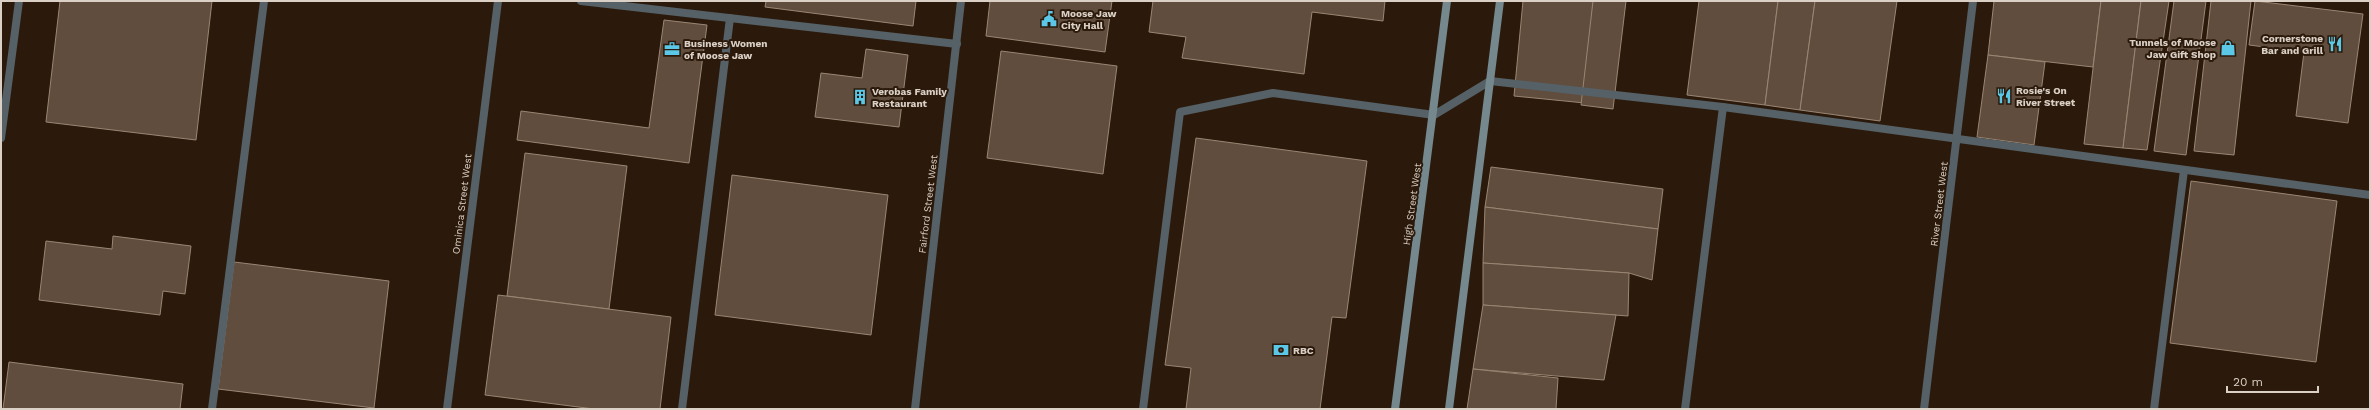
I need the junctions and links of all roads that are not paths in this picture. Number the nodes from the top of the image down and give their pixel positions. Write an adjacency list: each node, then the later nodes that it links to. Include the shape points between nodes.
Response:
1 (19, 1): 14 (street)
2 (264, 1): 18 (street)
3 (498, 1): 19 (street, Ominica Street West)
4 (581, 1): 9 (street)
5 (961, 1): 10 (street, Fairford Street West)
6 (1447, 1): 13 (main road, High Street West)
7 (1500, 1): 11 (main road)
8 (1973, 1): 15 (street, River Street West)
9 (730, 18): 10 (street); 20 (street)
10 (957, 44): 21 (street, Fairford Street West)
11 (1490, 81): 12 (street); 13 (street); 24 (main road)
12 (1723, 107): 15 (street); 25 (street)
13 (1434, 115): 22 (street, via 1272,93 1180,112); 23 (main road, High Street West)
14 (1, 138)
15 (1956, 139): 16 (street); 26 (street, River Street West)
16 (2184, 170): 17 (street); 27 (street)
17 (2370, 195)
18 (212, 409)
19 (447, 409)
20 (682, 409)
21 (915, 409)
22 (1144, 409)
23 (1395, 409)
24 (1449, 409)
25 (1685, 409)
26 (1924, 409)
27 (2154, 409)

